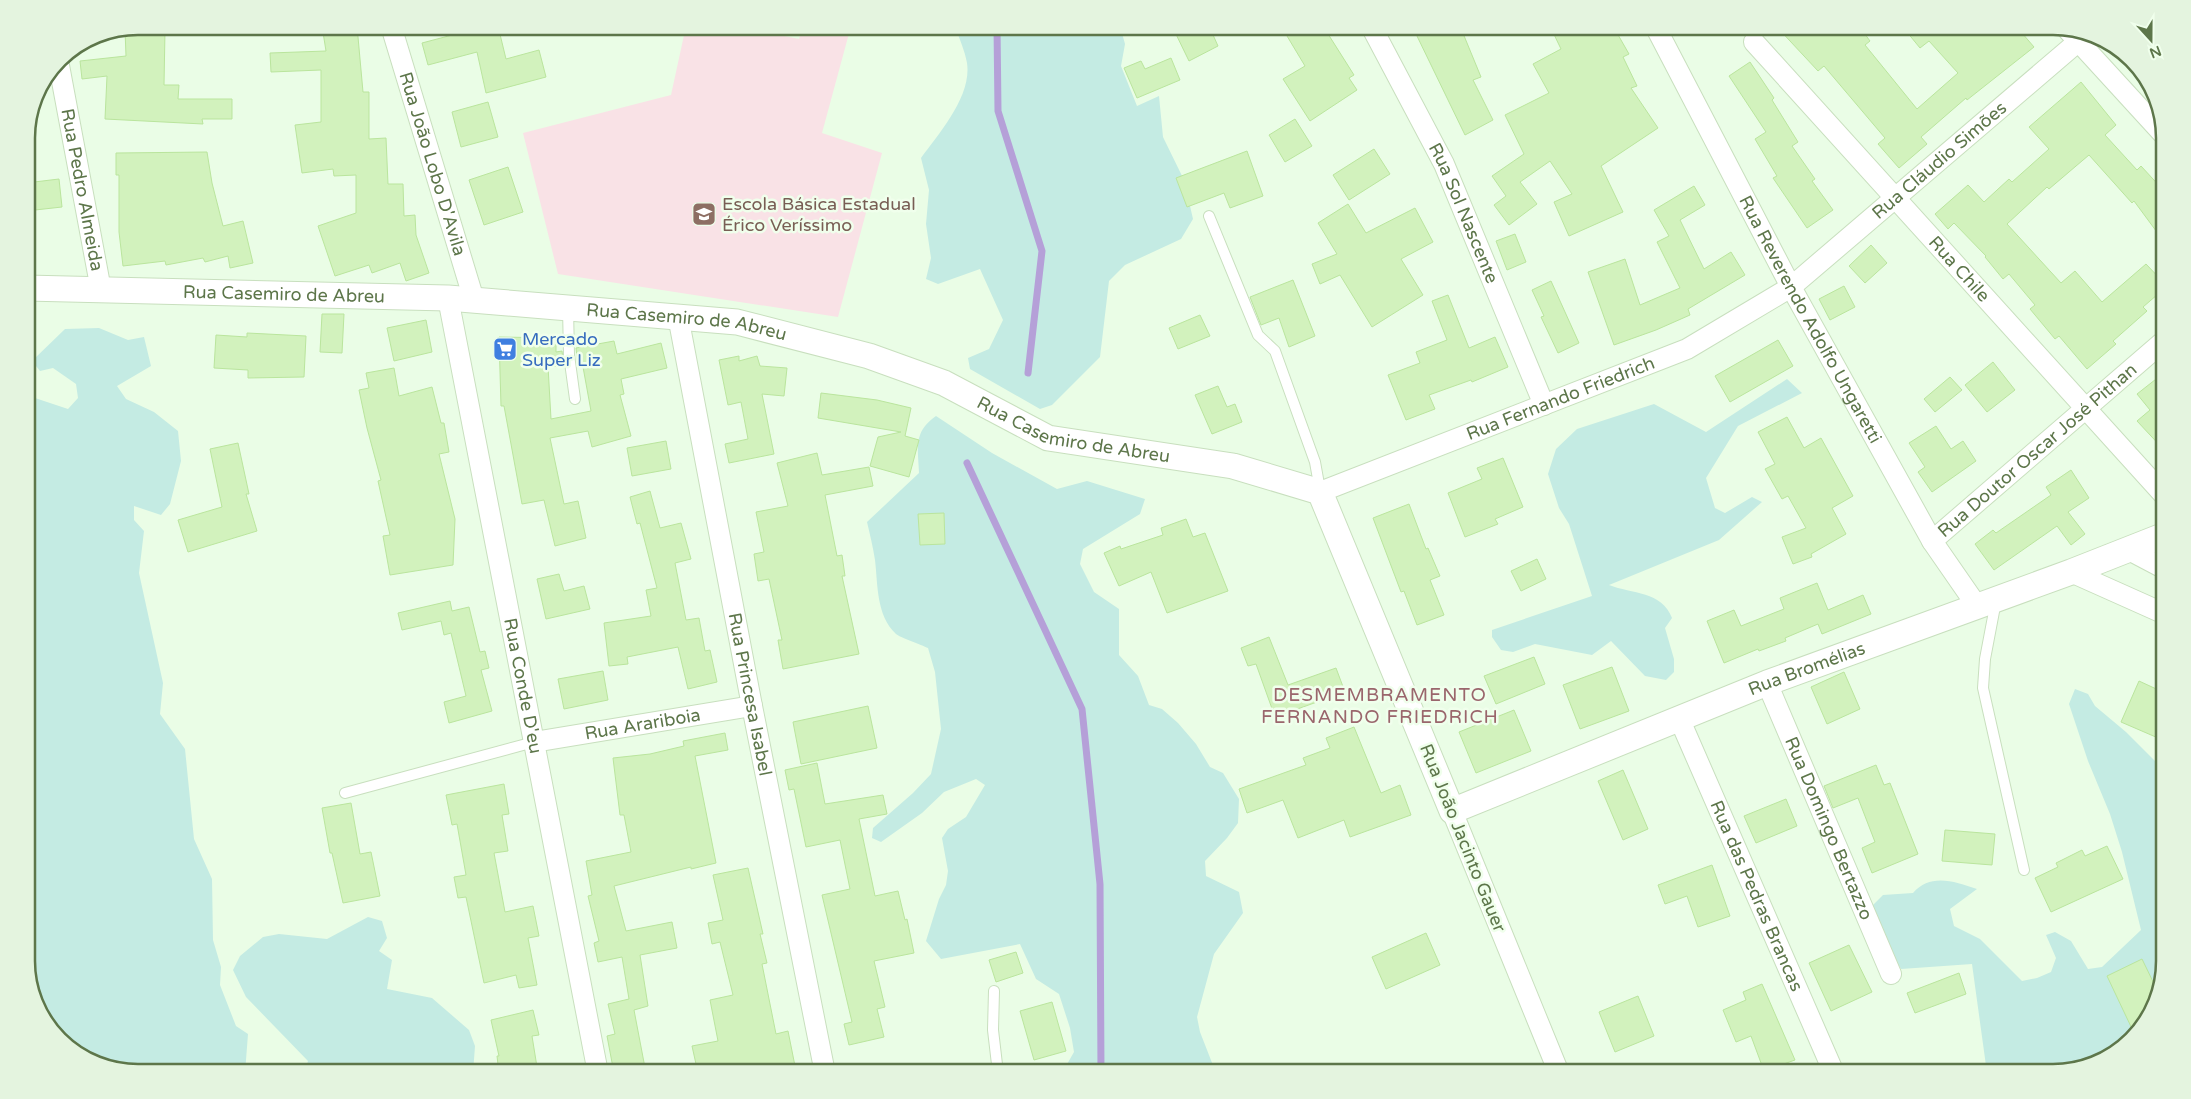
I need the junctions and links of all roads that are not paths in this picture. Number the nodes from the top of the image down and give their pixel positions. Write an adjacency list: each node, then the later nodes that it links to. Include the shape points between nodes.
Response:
1 (394, 35): 15 (street, Rua João Lobo D'Avila)
2 (1375, 35): 20 (street, Rua Sol Nascente, via 1444,164)
3 (1660, 35): 12 (street, Rua Reverendo Adolfo Ungaretti)
4 (2075, 38): 9 (street, Rua Cláudio Simões)
5 (2081, 39): 8 (street)
6 (1754, 42): 9 (street, Rua Chile)
7 (60, 71): 13 (street, Rua Pedro Almeida)
8 (2155, 126)
9 (1895, 199): 12 (street, Rua Cláudio Simões); 21 (street, Rua Chile)
10 (1209, 216): 23 (lane, via 1258,335 1274,351 1315,462)
11 (35, 288): 13 (street, Rua Casemiro de Abreu)
12 (1791, 288): 20 (street, Rua Fernando Friedrich, via 1687,349); 25 (street, Rua Reverendo Adolfo Ungaretti)
13 (101, 290): 14 (street, Rua Casemiro de Abreu)
14 (448, 298): 15 (street, Rua Casemiro de Abreu); 34 (street, Rua Conde D'eu)
15 (474, 300): 16 (street, Rua Casemiro de Abreu)
16 (568, 307): 17 (street, Rua Casemiro de Abreu); 19 (lane, via 569,355)
17 (678, 316): 23 (street, Rua Casemiro de Abreu, via 737,322 869,356 944,383 1048,438 1233,466); 32 (street, Rua Princesa Isabel)
18 (2156, 348): 21 (street, Rua Doutor Oscar José Pithan)
19 (575, 399)
20 (1544, 405): 23 (street, Rua Fernando Friedrich)
21 (2084, 408): 22 (street, Rua Chile); 25 (street, Rua Doutor Oscar José Pithan)
22 (2156, 486)
23 (1320, 492): 36 (street, Rua João Jacinto Gauer)
24 (2156, 538): 26 (street, Rua Bromélias)
25 (1932, 542): 29 (street, Rua Reverendo Adolfo Ungaretti)
26 (2127, 549): 27 (street); 28 (street, Rua Bromélias)
27 (2156, 564)
28 (2071, 572): 29 (street, Rua Bromélias); 30 (street)
29 (1987, 602): 31 (street, Rua Bromélias); 37 (lane, via 1983,688)
30 (2156, 610)
31 (1766, 683): 33 (street, Rua Bromélias); 38 (street, Rua Domingo Bertazzo)
32 (752, 706): 34 (street, Rua Arariboia); 41 (street, Rua Princesa Isabel)
33 (1679, 718): 36 (street, Rua Bromélias); 44 (street, Rua das Pedras Brancas)
34 (534, 742): 35 (lane); 40 (street, Rua Conde D'eu)
35 (345, 793)
36 (1452, 811): 43 (street, Rua João Jacinto Gauer)
37 (2024, 870)
38 (1891, 974)
39 (994, 991): 42 (lane, via 993,1030)
40 (596, 1064)
41 (823, 1064)
42 (997, 1064)
43 (1555, 1064)
44 (1830, 1064)

